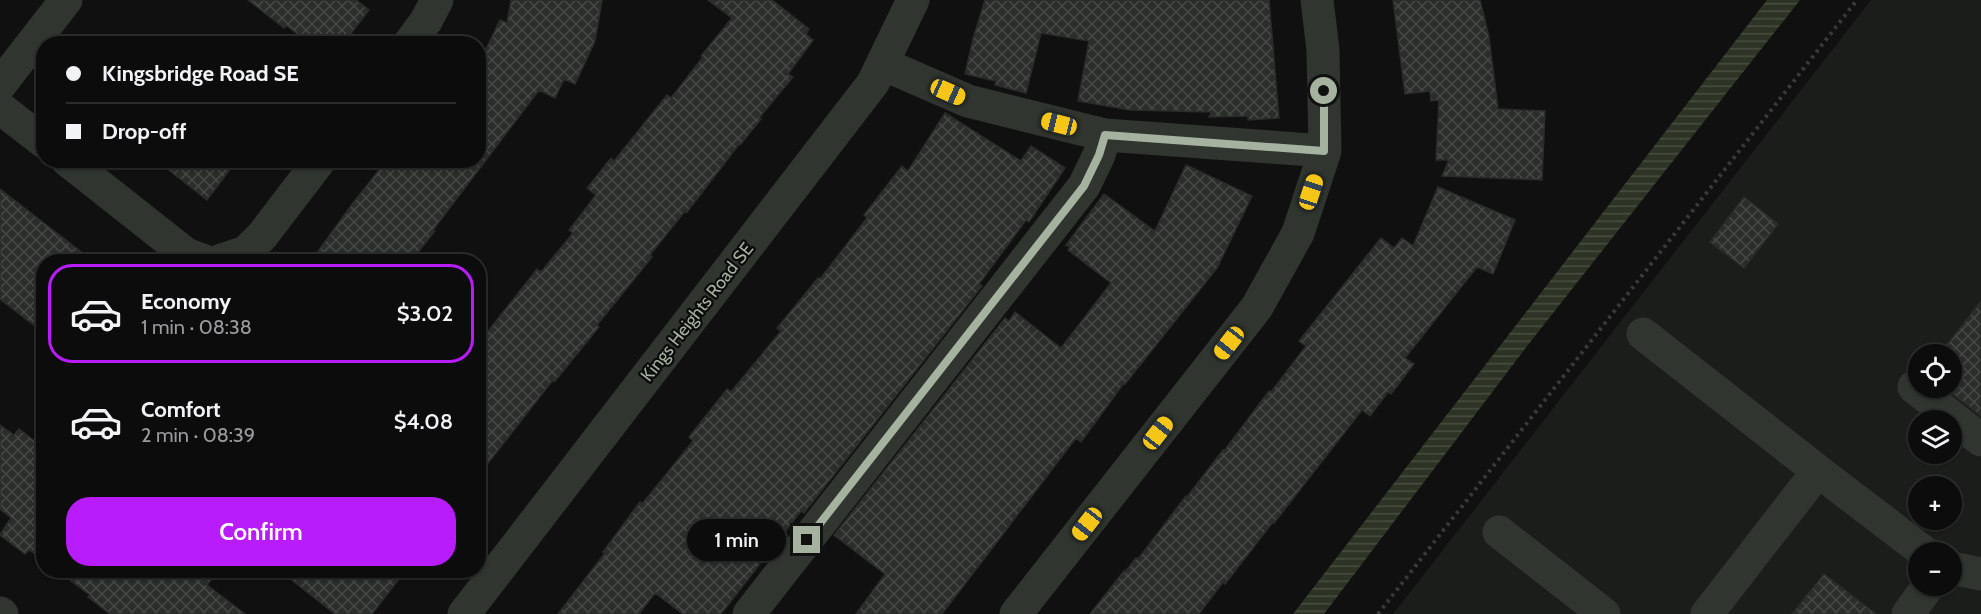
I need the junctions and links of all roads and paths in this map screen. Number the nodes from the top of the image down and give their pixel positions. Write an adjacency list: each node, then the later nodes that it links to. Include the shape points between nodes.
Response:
1 (66, 0): 6 (street)
2 (437, 0): 7 (street)
3 (913, 0): 9 (street, Kings Heights Road SE)
4 (1317, 0): 14 (street, via 1323,50)
5 (1857, 0): 31 (path)
6 (38, 36)
7 (415, 36)
8 (36, 39): 10 (street)
9 (883, 64): 12 (street, via 968,101); 28 (street, Kings Heights Road SE, via 873,83)
10 (0, 85)
11 (0, 108): 13 (street)
12 (1105, 135): 14 (street); 29 (street, via 1084,186)
13 (36, 136)
14 (1324, 151): 30 (street, via 1298,233 1257,307)
15 (77, 168): 17 (street)
16 (314, 168): 18 (street, via 262,236)
17 (186, 254)
18 (240, 254)
19 (1643, 334): 22 (street)
20 (1928, 398): 21 (street)
21 (1981, 440)
22 (1818, 471): 24 (street); 33 (street)
23 (1499, 532): 32 (street)
24 (1911, 542)
25 (1962, 570): 26 (street)
26 (1981, 574)
27 (1921, 596): 34 (street)
28 (464, 614)
29 (748, 614)
30 (1016, 614)
31 (1378, 614)
32 (1604, 614)
33 (1707, 614)
34 (1908, 614)

